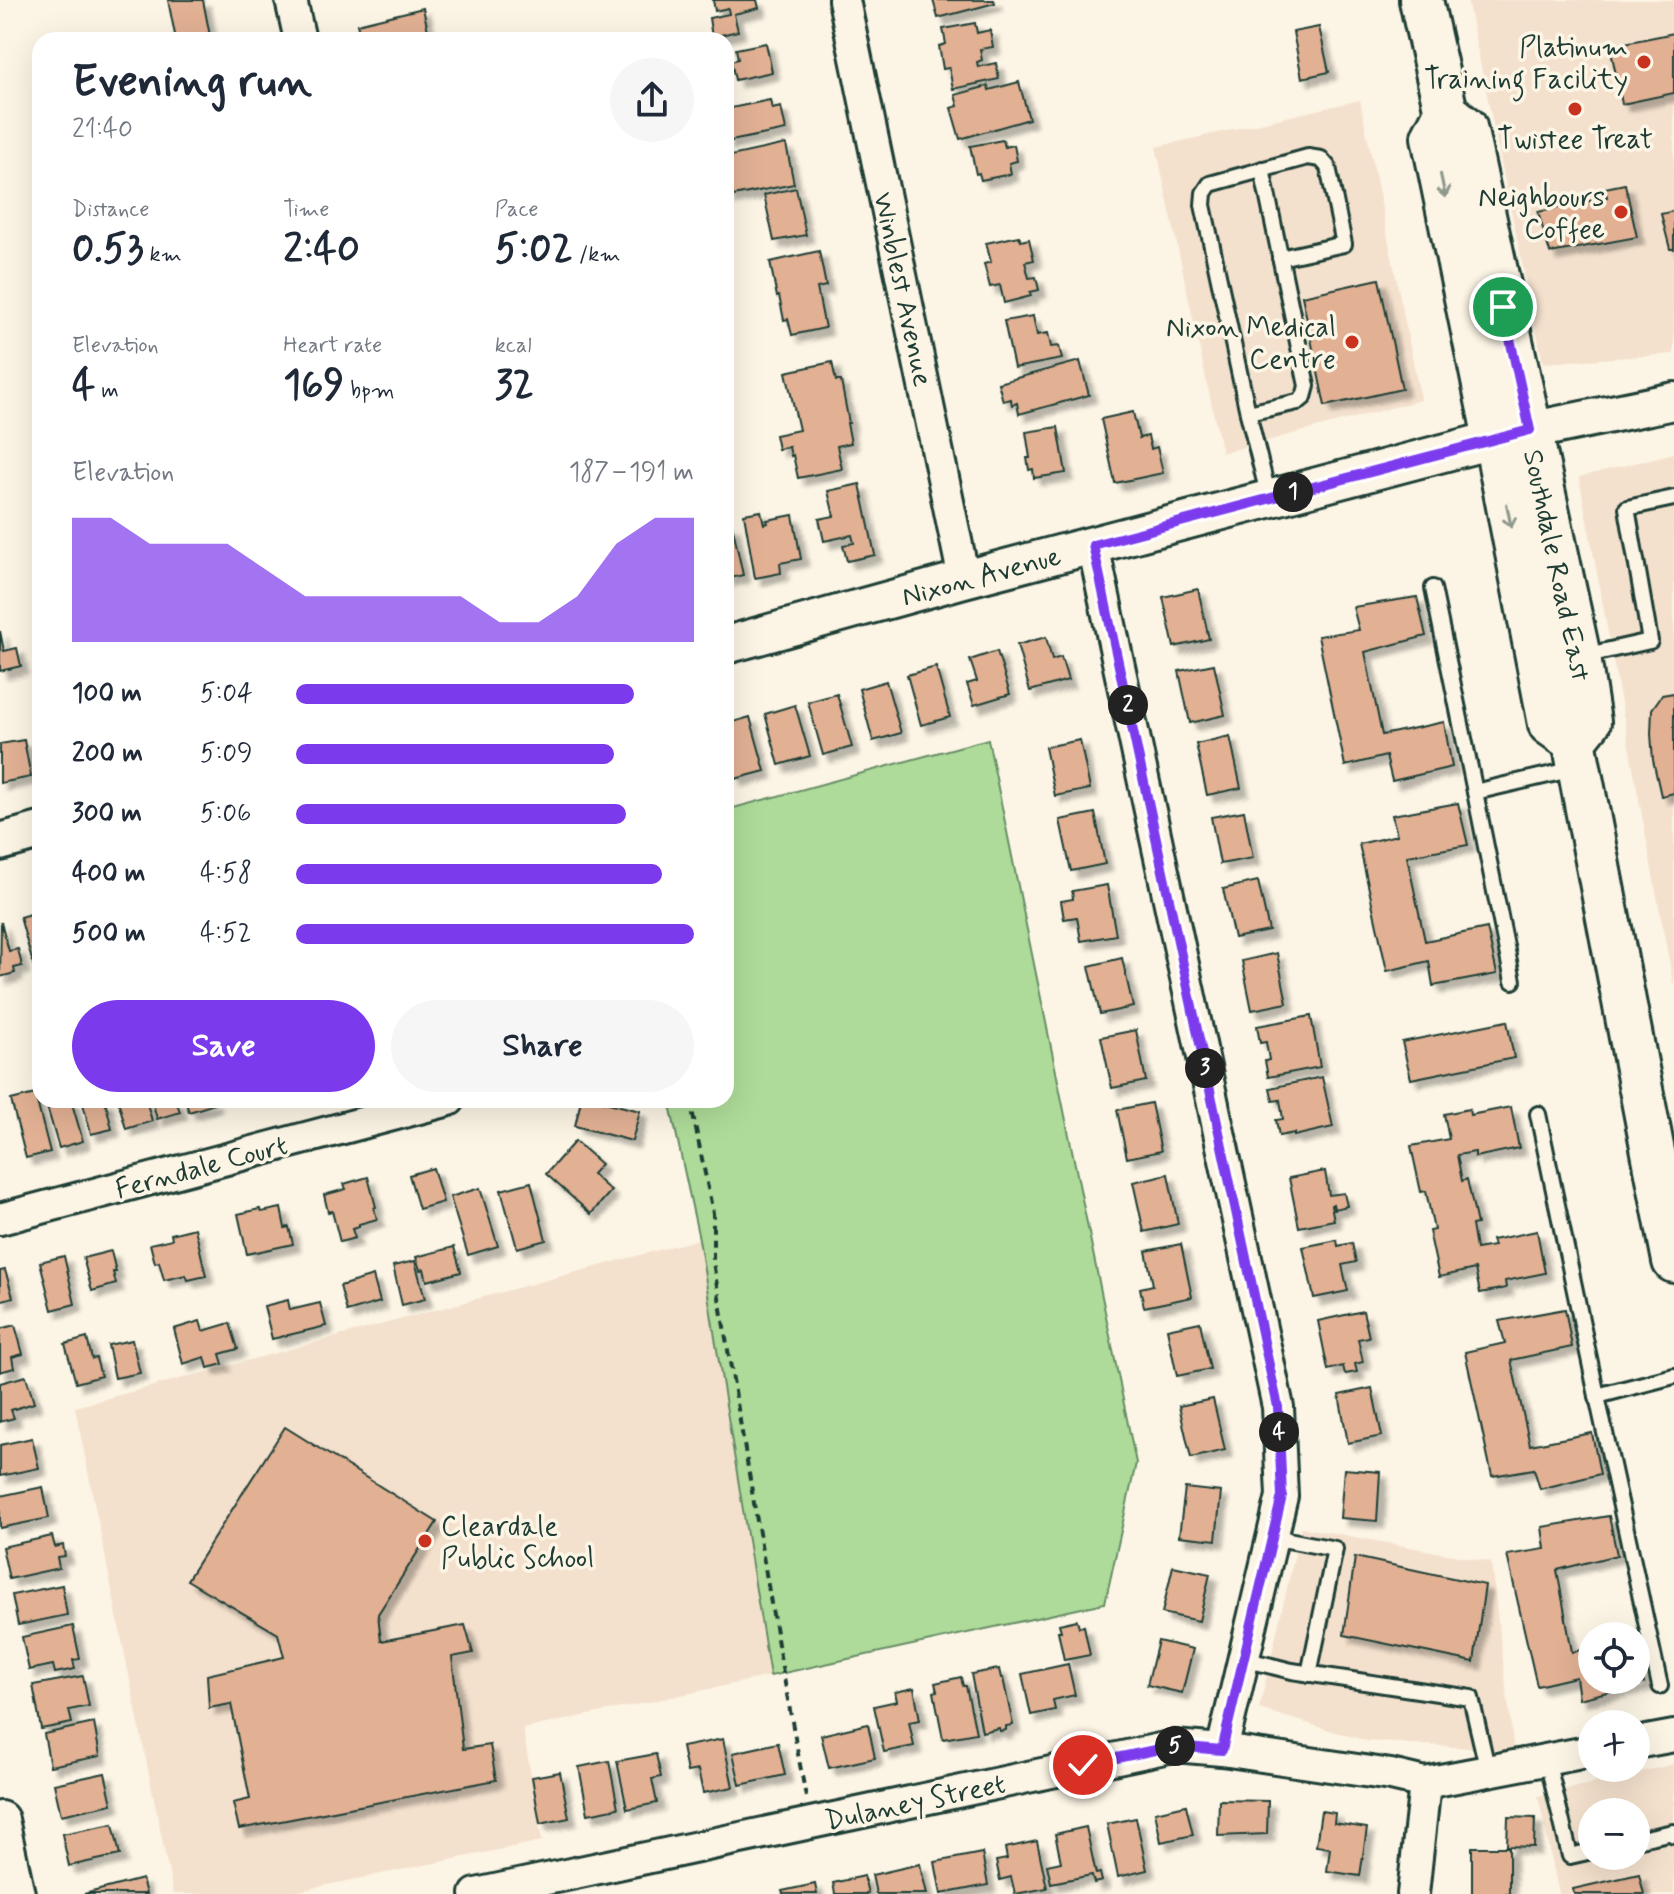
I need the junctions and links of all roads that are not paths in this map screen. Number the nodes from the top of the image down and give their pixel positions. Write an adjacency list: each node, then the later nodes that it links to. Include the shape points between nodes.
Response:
1 (291, 0): 4 (street)
2 (844, 0): 13 (street, Winblest Avenue)
3 (1421, 0): 9 (main road, Southdale Road East, via 1446,112 1465,127)
4 (298, 32)
5 (1262, 169): 6 (lane); 6 (lane, via 1308,157 1321,159 1328,167 1344,244); 8 (lane, via 1210,184 1203,205)
6 (1280, 258): 8 (lane, via 1307,386 1298,402)
7 (1674, 401): 9 (street, Nixon Avenue)
8 (1248, 413): 10 (lane)
9 (1513, 434): 10 (street, Nixon Avenue); 16 (main road, Southdale Road East); 17 (main road, Southdale Road East, one-way to 17, via 1550,724)
10 (1269, 498): 12 (street, Nixon Avenue)
11 (1674, 498): 16 (lane, via 1627,508 1650,641)
12 (1093, 545): 13 (street, Nixon Avenue); 28 (street, via 1278,1407 1282,1496)
13 (964, 579): 15 (street, Nixon Avenue)
14 (1433, 588): 18 (lane)
15 (734, 643)
16 (1579, 657): 17 (main road, Southdale Road East, via 1589,722)
17 (1576, 754): 18 (lane); 25 (main road)
18 (1475, 792): 21 (lane)
19 (32, 833): 20 (street)
20 (0, 842)
21 (1513, 981)
22 (419, 1108): 24 (street, Ferndale Court)
23 (1538, 1114): 27 (lane)
24 (0, 1219)
25 (1674, 1261)
26 (1674, 1376): 27 (lane)
27 (1597, 1396): 31 (lane)
28 (1272, 1537): 29 (street); 30 (lane, via 1335,1549)
29 (1243, 1659): 30 (lane); 34 (street)
30 (1309, 1674): 37 (lane, via 1471,1698)
31 (1660, 1686)
32 (1674, 1736): 33 (street)
33 (1650, 1740)
34 (1222, 1750): 38 (street, Dulaney Street); 44 (street, Dulaney Street, via 1174,1746)
35 (1578, 1754): 36 (street, Dulaney Street)
36 (1547, 1760): 37 (street, Dulaney Street); 42 (lane, via 1570,1856)
37 (1488, 1771): 38 (street, Dulaney Street)
38 (1425, 1783): 45 (street)
39 (0, 1820): 43 (street)
40 (1674, 1835): 41 (lane)
41 (1650, 1837)
42 (1578, 1854)
43 (16, 1894)
44 (476, 1894)
45 (1413, 1894)

